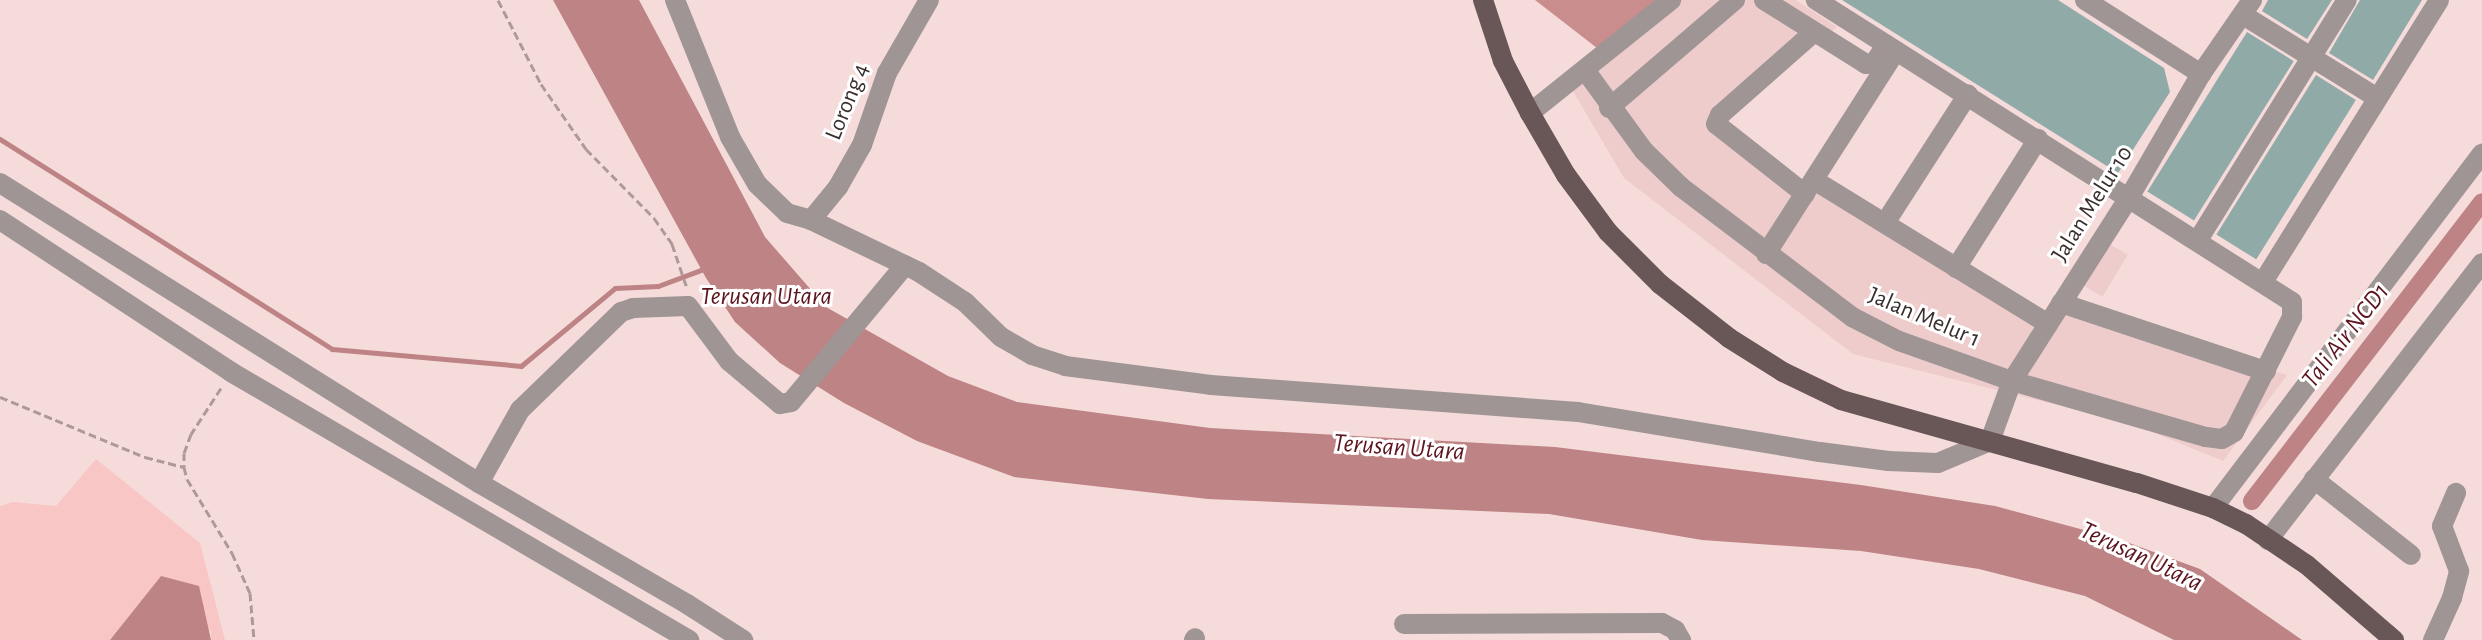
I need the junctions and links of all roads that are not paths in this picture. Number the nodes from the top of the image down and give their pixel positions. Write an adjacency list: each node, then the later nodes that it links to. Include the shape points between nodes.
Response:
1 (675, 0): 27 (street, via 730,137 757,184 787,213)
2 (929, 0): 27 (street, Lorong 4, via 887,73 862,145)
3 (1483, 0): 20 (main road, via 1503,61)
4 (1671, 0): 15 (street)
5 (1735, 0): 19 (street)
6 (1764, 0): 12 (street)
7 (1816, 0): 13 (street)
8 (2085, 0): 16 (street)
9 (2347, 0): 14 (street)
10 (2439, 0): 18 (street)
11 (2248, 7): 14 (street); 16 (street, Jalan Melur 10)
12 (1814, 32): 13 (street, via 1870,65); 24 (street, via 1716,124)
13 (1891, 48): 17 (street); 24 (street)
14 (2311, 56): 18 (street); 29 (street)
15 (1585, 70): 19 (street, Jalan Melur 1); 20 (street)
16 (2201, 74): 25 (street, Jalan Melur 10)
17 (1968, 94): 21 (street); 28 (street)
18 (2376, 97): 34 (street)
19 (1609, 108): 30 (street, Jalan Melur 1, via 1681,187)
20 (1530, 113): 41 (main road, via 1608,232 1660,284 1729,338 1841,400)
21 (2038, 139): 25 (street); 32 (street)
22 (2482, 154): 45 (street)
23 (0, 183): 37 (street)
24 (1810, 187): 28 (street); 30 (street)
25 (2130, 196): 29 (street); 35 (street, Jalan Melur 10)
26 (0, 220): 39 (street)
27 (811, 220): 33 (street)
28 (1885, 223): 32 (street)
29 (2198, 240): 34 (street)
30 (1766, 254): 40 (street, Jalan Melur 1, via 1876,330)
31 (2482, 263): 42 (street)
32 (1956, 268): 36 (street)
33 (902, 269): 41 (street, via 965,302 1001,337 1065,366 1211,385 1578,412 1888,461 1938,463); 43 (street, via 791,402 780,404 745,376 688,306 633,308 611,320 520,410)
34 (2263, 282): 38 (street, via 2294,309)
35 (2061, 303): 36 (street, Jalan Melur 10); 38 (street)
36 (2048, 324): 40 (street, Jalan Melur 10)
37 (251, 340): 39 (street); 43 (street)
38 (2266, 371): 40 (street, Jalan Melur 1, via 2234,432 2222,439)
39 (231, 372): 49 (street)
40 (2012, 381): 41 (street, Jalan Melur 10)
41 (1990, 441): 45 (main road)
42 (2314, 479): 46 (street); 47 (street)
43 (479, 483): 50 (street)
44 (2456, 493): 53 (street, via 2442,526 2459,571)
45 (2213, 508): 46 (main road)
46 (2268, 540): 52 (main road, via 2307,565)
47 (2411, 555)
48 (1404, 624): 51 (street, via 1662,623)
49 (689, 640)
50 (743, 640)
51 (1681, 640)
52 (2394, 640)
53 (2433, 640)

